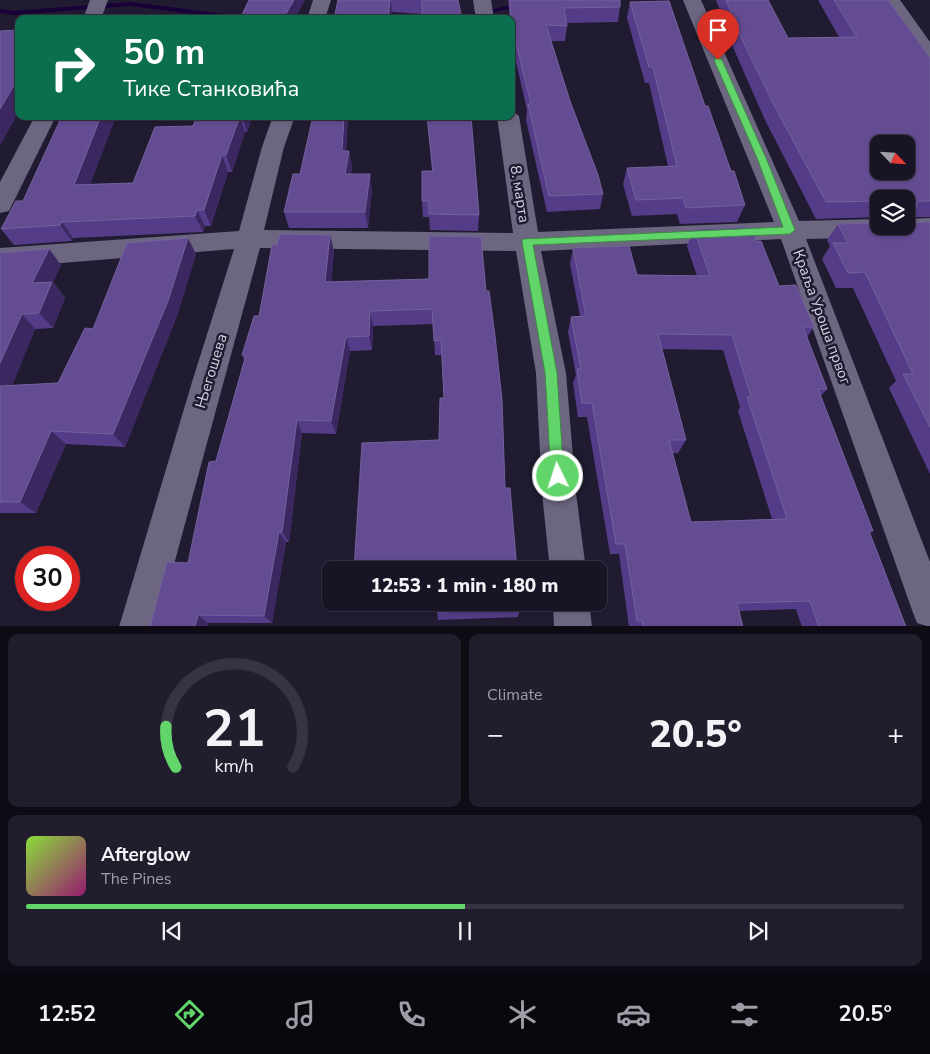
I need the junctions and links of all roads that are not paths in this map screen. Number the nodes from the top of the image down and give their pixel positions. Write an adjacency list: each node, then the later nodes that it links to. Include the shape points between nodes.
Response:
1 (322, 0): 4 (street)
2 (692, 0): 11 (street, Краља Уроша првог)
3 (891, 0): 5 (street)
4 (317, 15)
5 (930, 54)
6 (44, 120): 9 (street)
7 (283, 120): 12 (street, Његошева)
8 (509, 120): 13 (street, 8. марта)
9 (0, 205)
10 (930, 227): 11 (street)
11 (790, 230): 13 (street); 16 (street, Краља Уроша првог)
12 (250, 239): 13 (street); 14 (street); 18 (street, Његошева)
13 (527, 242): 15 (street, 8. марта, via 551,373)
14 (0, 258)
15 (567, 561)
16 (930, 610)
17 (571, 611): 19 (street)
18 (138, 626)
19 (572, 626)

